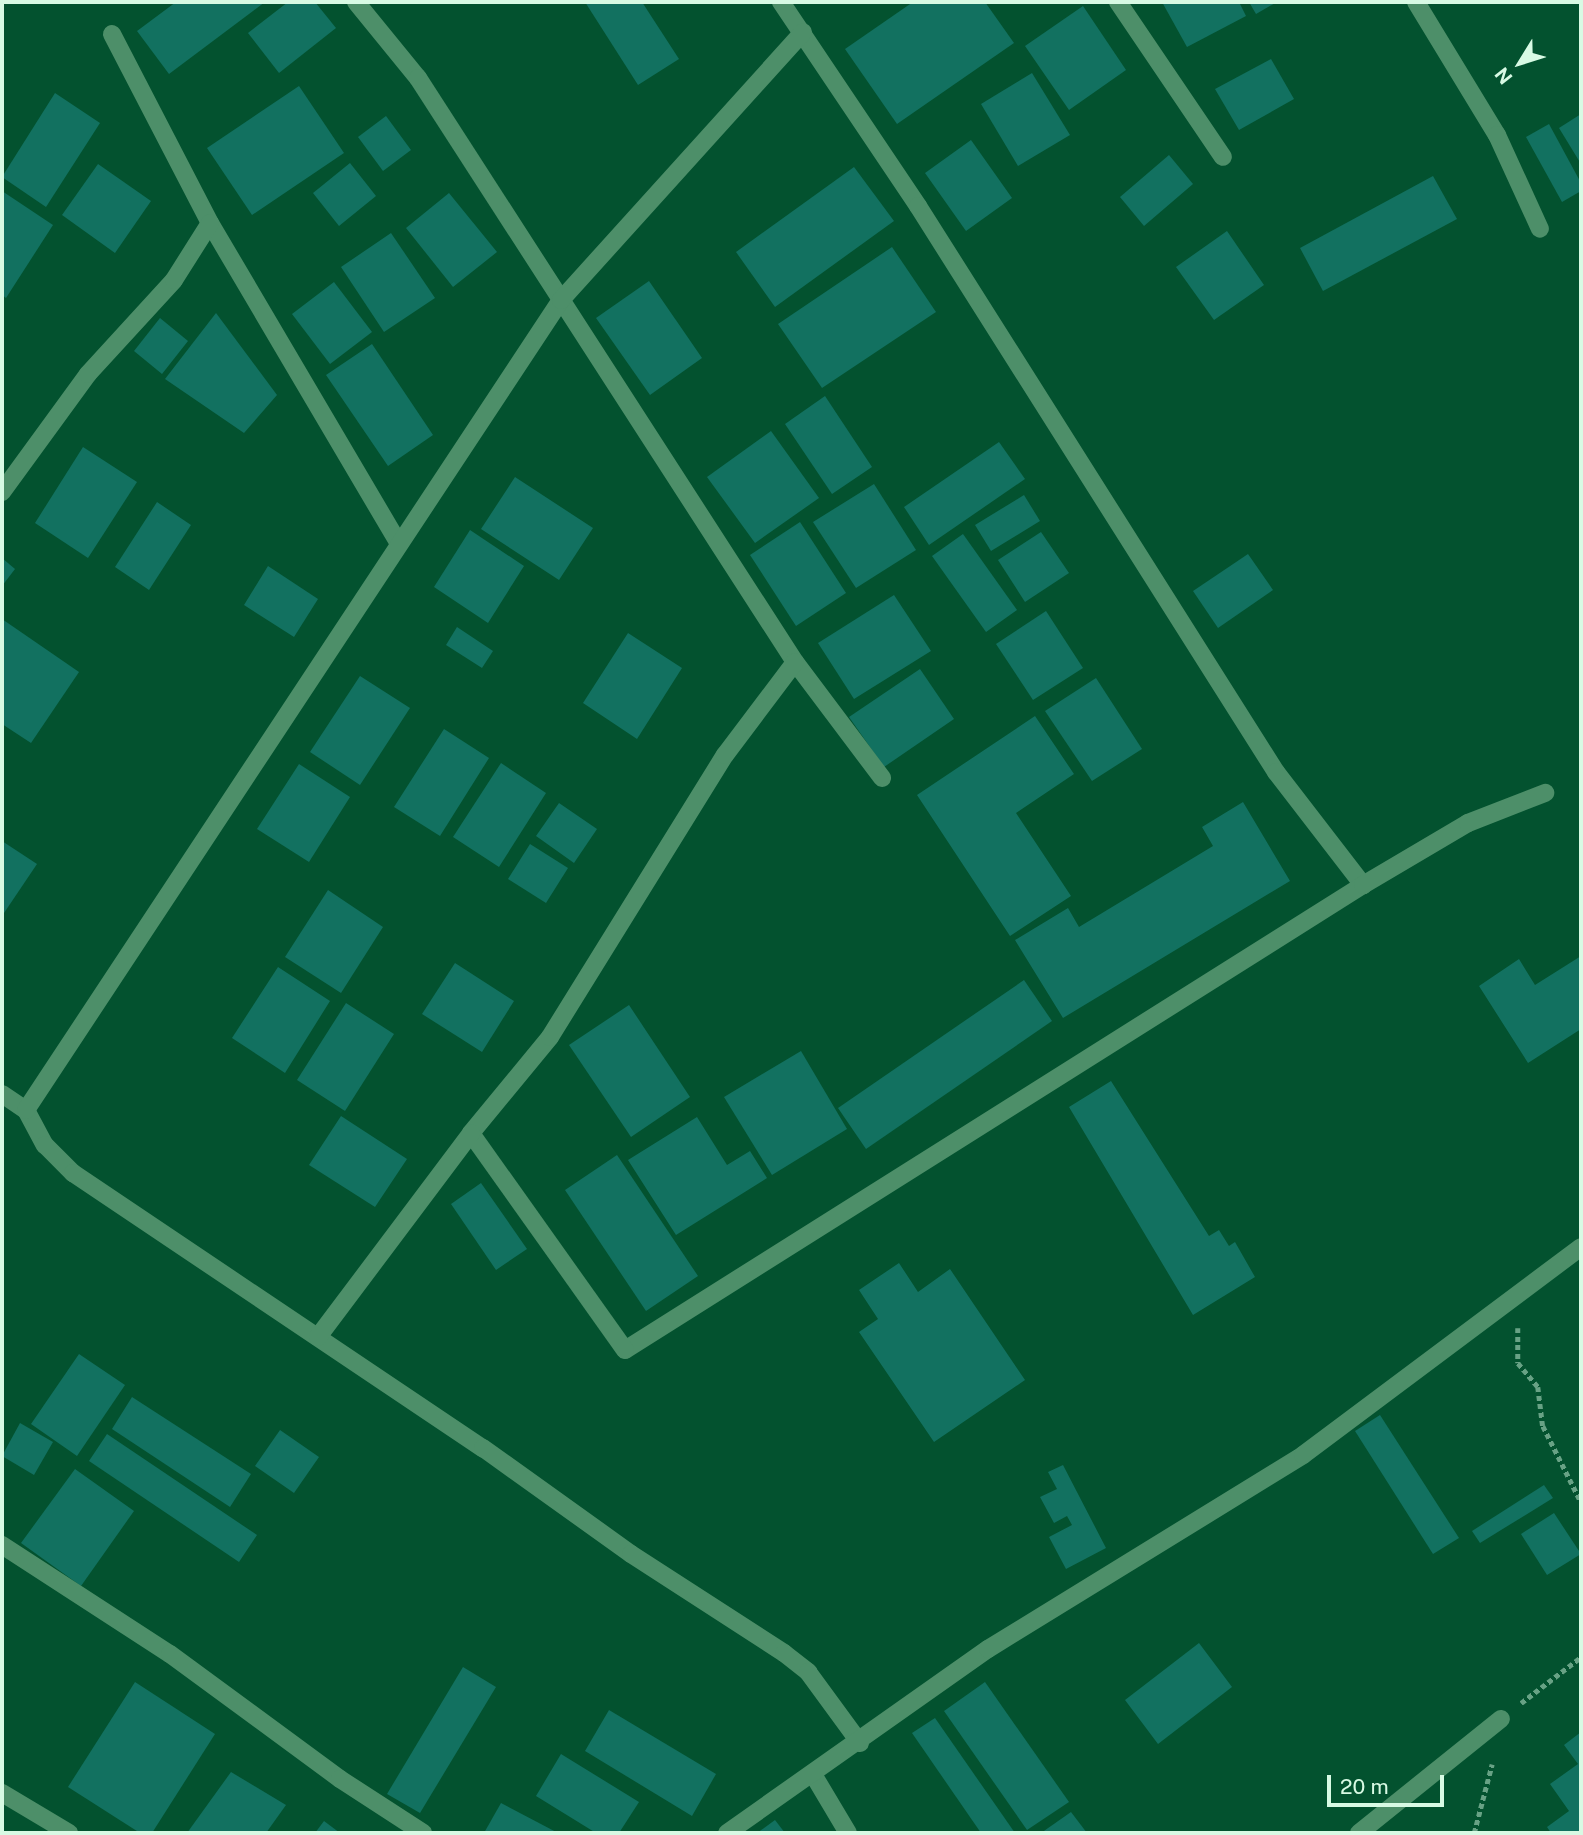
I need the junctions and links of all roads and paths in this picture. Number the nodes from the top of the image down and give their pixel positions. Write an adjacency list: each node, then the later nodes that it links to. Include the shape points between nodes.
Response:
1 (356, 2): 10 (street, via 418,78)
2 (781, 2): 5 (street)
3 (1118, 2): 7 (street)
4 (1416, 2): 9 (street, via 1497,135)
5 (803, 32): 10 (street); 16 (street, via 1276,772)
6 (112, 34): 8 (street)
7 (1223, 157)
8 (209, 223): 11 (street, via 174,280 88,374); 12 (street)
9 (1540, 229)
10 (561, 300): 12 (street); 13 (street)
11 (2, 492)
12 (398, 542): 18 (street)
13 (794, 662): 14 (street); 19 (street, via 725,755 550,1037)
14 (882, 778)
15 (1545, 793): 16 (street, via 1468,823)
16 (1363, 885): 19 (street, via 625,1350)
17 (2, 1094): 18 (street)
18 (26, 1110): 22 (street, via 45,1145 73,1173)
19 (471, 1133): 22 (street)
20 (1581, 1247): 21 (street)
21 (1511, 1297): 23 (path, via 1520,1335 1518,1363 1538,1387 1543,1426); 27 (street, via 1303,1455 988,1649)
22 (318, 1337): 27 (street, via 631,1554 784,1653 807,1672)
23 (1581, 1502)
24 (2, 1545): 31 (street, via 170,1654)
25 (1581, 1657): 26 (path)
26 (1501, 1719): 34 (street); 35 (path)
27 (860, 1743): 28 (street)
28 (814, 1776): 32 (street); 33 (street)
29 (2, 1793): 30 (street)
30 (69, 1833)
31 (422, 1833)
32 (727, 1833)
33 (848, 1833)
34 (1359, 1833)
35 (1474, 1833)

